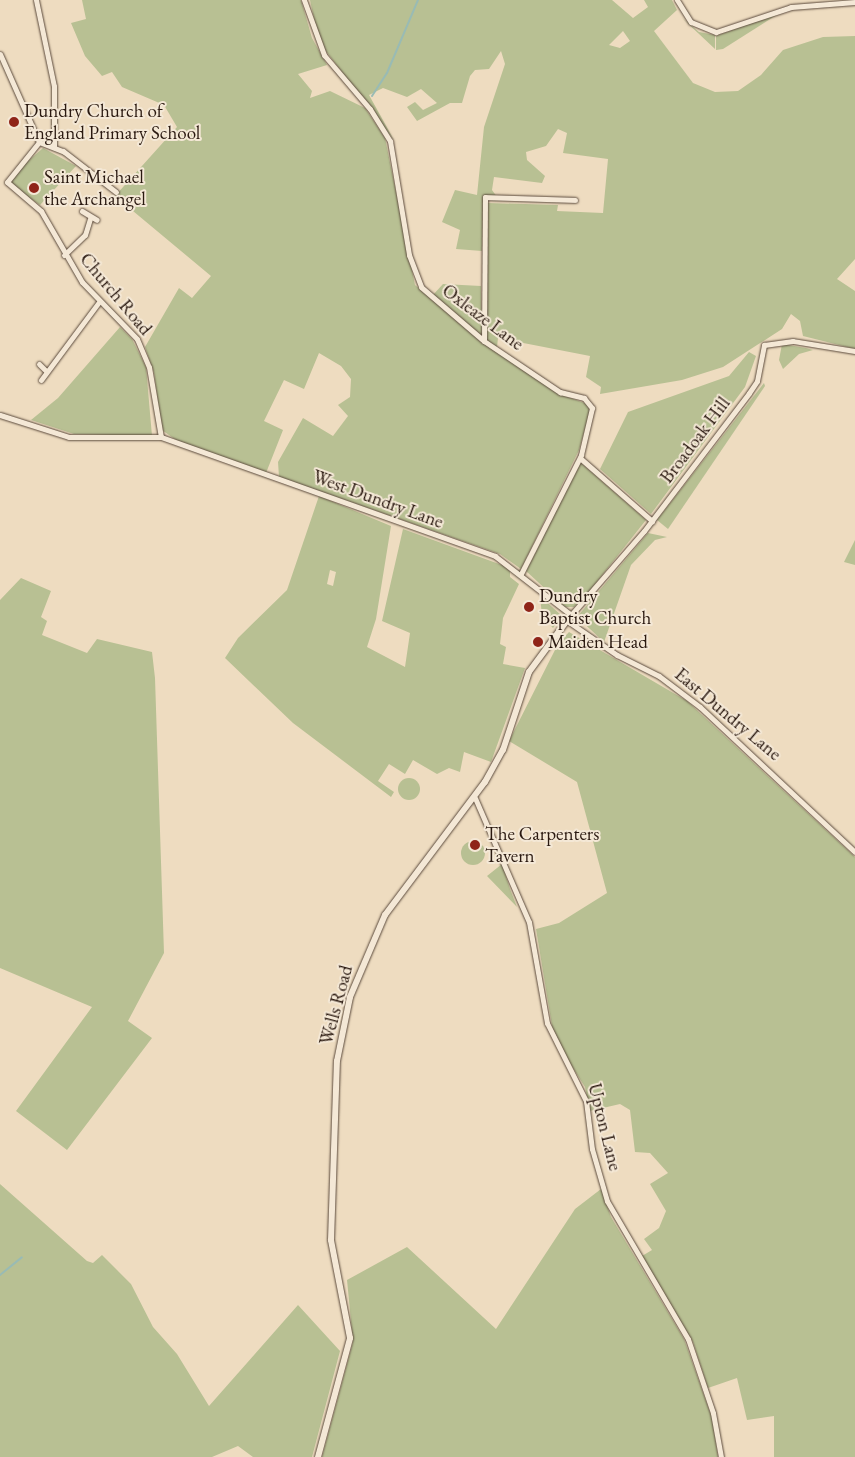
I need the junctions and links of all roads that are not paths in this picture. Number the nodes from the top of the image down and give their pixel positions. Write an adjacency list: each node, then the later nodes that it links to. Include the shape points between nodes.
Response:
1 (36, 0): 7 (street, via 54,86)
2 (304, 0): 17 (street, Oxleaze Lane, via 324,55 370,109 390,142 409,255 421,287)
3 (677, 0): 4 (street, via 691,22 716,32 791,7)
4 (855, 2)
5 (0, 54): 6 (street)
6 (39, 142): 7 (street); 9 (street)
7 (54, 146): 10 (street)
8 (0, 181): 9 (street)
9 (6, 182): 15 (street, Church Road, via 41,211)
10 (116, 192)
11 (575, 200): 17 (street, via 485,197)
12 (82, 211): 13 (street)
13 (90, 219): 14 (street); 15 (street, via 85,235)
14 (97, 220)
15 (64, 255): 16 (street, Church Road)
16 (99, 302): 20 (street); 23 (street, Church Road, via 141,346 149,367)
17 (484, 341): 24 (street, Oxleaze Lane, via 560,392 589,403 593,416)
18 (855, 351): 25 (street, Broadoak Hill, via 793,341 764,345 754,387)
19 (38, 364): 20 (street)
20 (46, 371): 21 (street)
21 (41, 380)
22 (0, 416): 23 (street, West Dundry Lane, via 69,437)
23 (161, 437): 26 (street, West Dundry Lane, via 495,556)
24 (580, 458): 25 (street); 26 (street, Oxleaze Lane)
25 (652, 521): 27 (street, Broadoak Hill)
26 (521, 574): 27 (street, West Dundry Lane)
27 (568, 618): 28 (street, Wells Road, via 529,672 502,750); 29 (street, East Dundry Lane, via 617,656 659,676 700,707)
28 (475, 798): 30 (street, Wells Road, via 385,915 358,973 339,1043 330,1240 350,1338); 31 (street, Upton Lane, via 529,922 547,1023 586,1101 592,1149 607,1201 688,1339 713,1413)
29 (855, 852)
30 (318, 1457)
31 (721, 1457)

